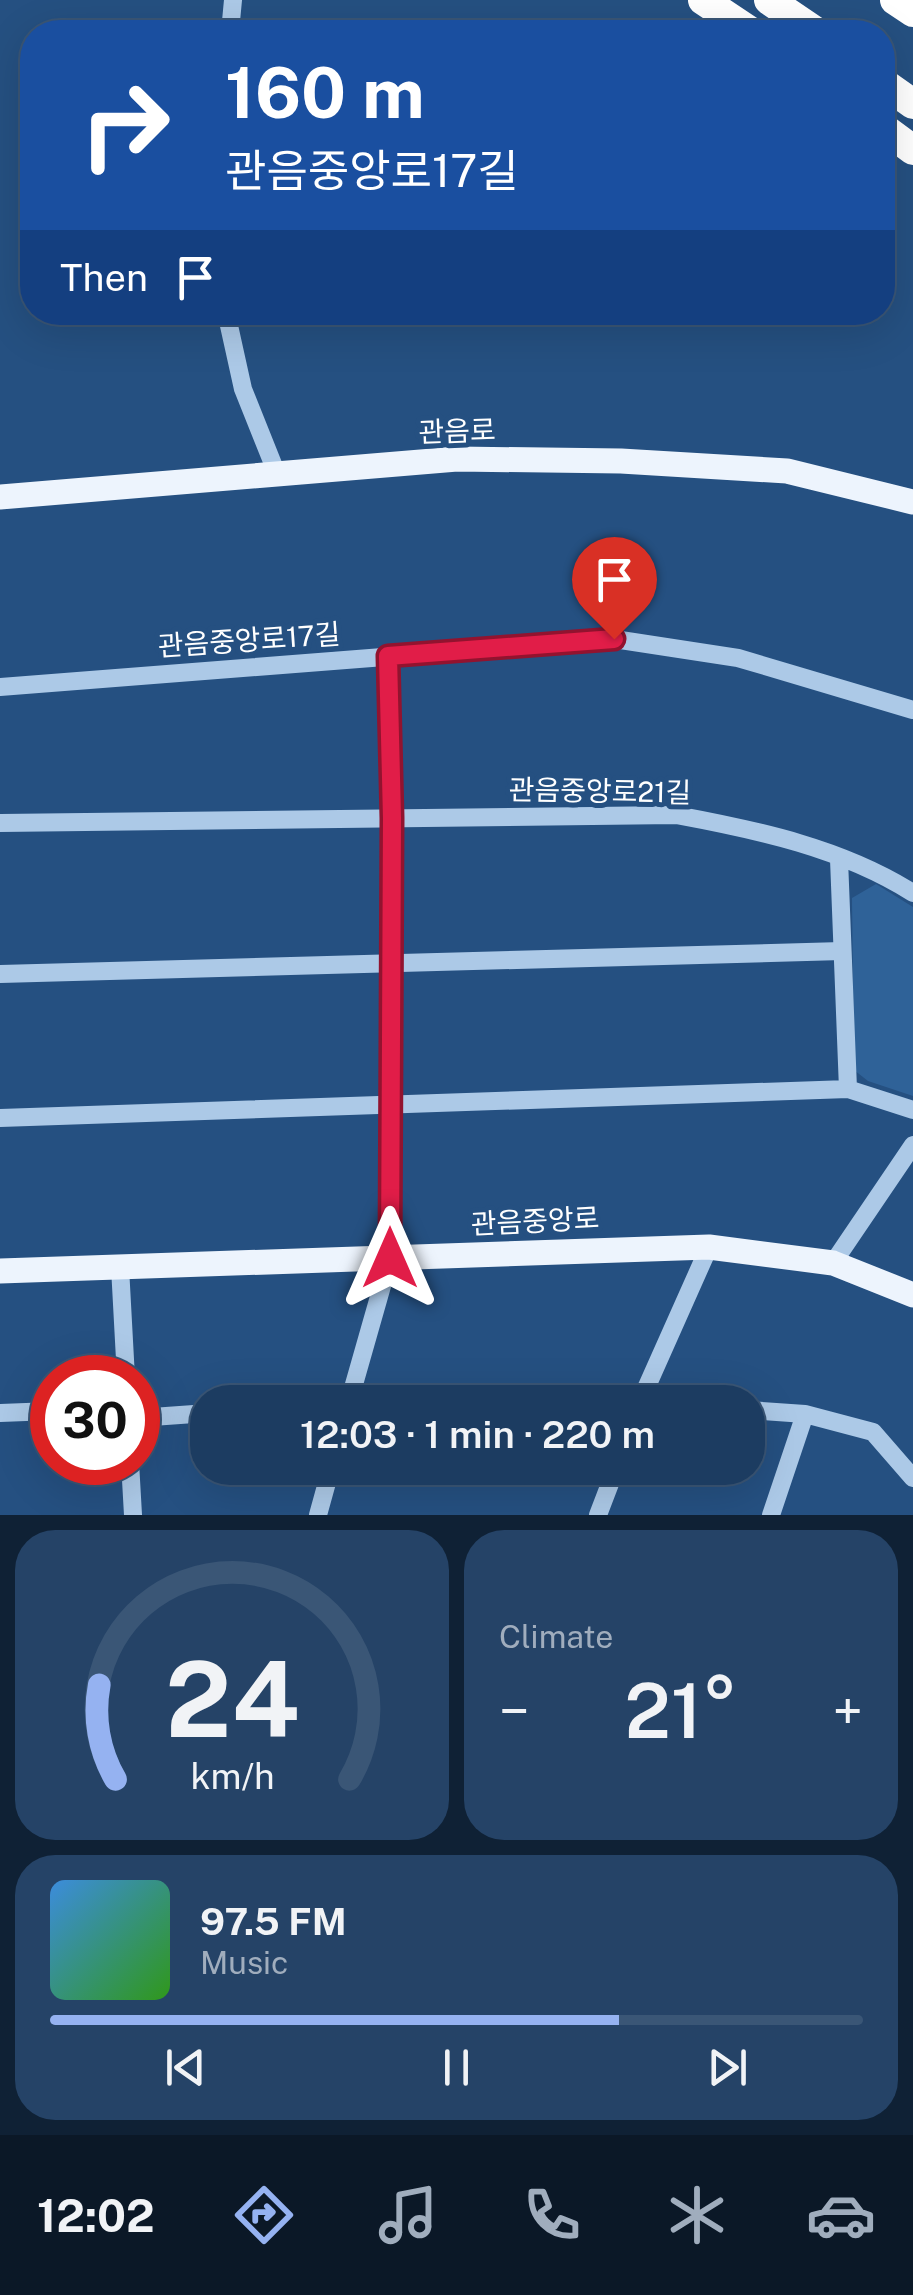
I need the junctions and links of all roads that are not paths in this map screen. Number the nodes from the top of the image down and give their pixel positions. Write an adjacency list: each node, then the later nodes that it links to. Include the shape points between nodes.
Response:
1 (704, 0): 5 (highway)
2 (769, 0): 6 (highway)
3 (895, 0): 4 (highway)
4 (913, 12)
5 (733, 20)
6 (798, 20)
7 (229, 325): 8 (street, via 243,389)
8 (276, 474): 9 (main road, 관음로); 10 (main road, 관음로, via 458,459 621,461 787,471)
9 (0, 497)
10 (913, 502)
11 (388, 656): 12 (street, 관음중앙로17길); 13 (street, 관음중앙로17길, via 614,639 738,658); 14 (street)
12 (0, 686)
13 (913, 710)
14 (392, 818): 15 (street); 16 (street, 관음중앙로21길, via 676,815 770,833); 19 (street)
15 (0, 823)
16 (839, 858): 17 (street, 관음중앙로21길); 18 (street)
17 (913, 893)
18 (842, 951): 19 (street); 21 (street)
19 (391, 961): 20 (street); 22 (street)
20 (0, 974)
21 (848, 1089): 22 (street); 23 (street)
22 (390, 1105): 24 (street); 27 (street)
23 (913, 1110)
24 (0, 1118)
25 (913, 1145): 28 (street)
26 (709, 1246): 27 (main road, 관음중앙로); 28 (main road, 관음중앙로); 34 (street)
27 (390, 1258): 29 (main road, 관음중앙로); 33 (street)
28 (833, 1263): 31 (main road, 관음중앙로)
29 (120, 1267): 30 (main road, 관음중앙로); 32 (street)
30 (0, 1271)
31 (913, 1294)
32 (125, 1355)
33 (353, 1385)
34 (648, 1385)
35 (765, 1411): 39 (street)
36 (30, 1412): 37 (street)
37 (0, 1413)
38 (190, 1414): 40 (street)
39 (805, 1414): 41 (street, via 872,1432); 48 (street)
40 (160, 1416)
41 (913, 1478)
42 (131, 1485): 45 (street)
43 (326, 1485): 46 (street)
44 (609, 1485): 47 (street)
45 (133, 1515)
46 (318, 1515)
47 (598, 1515)
48 (771, 1515)

